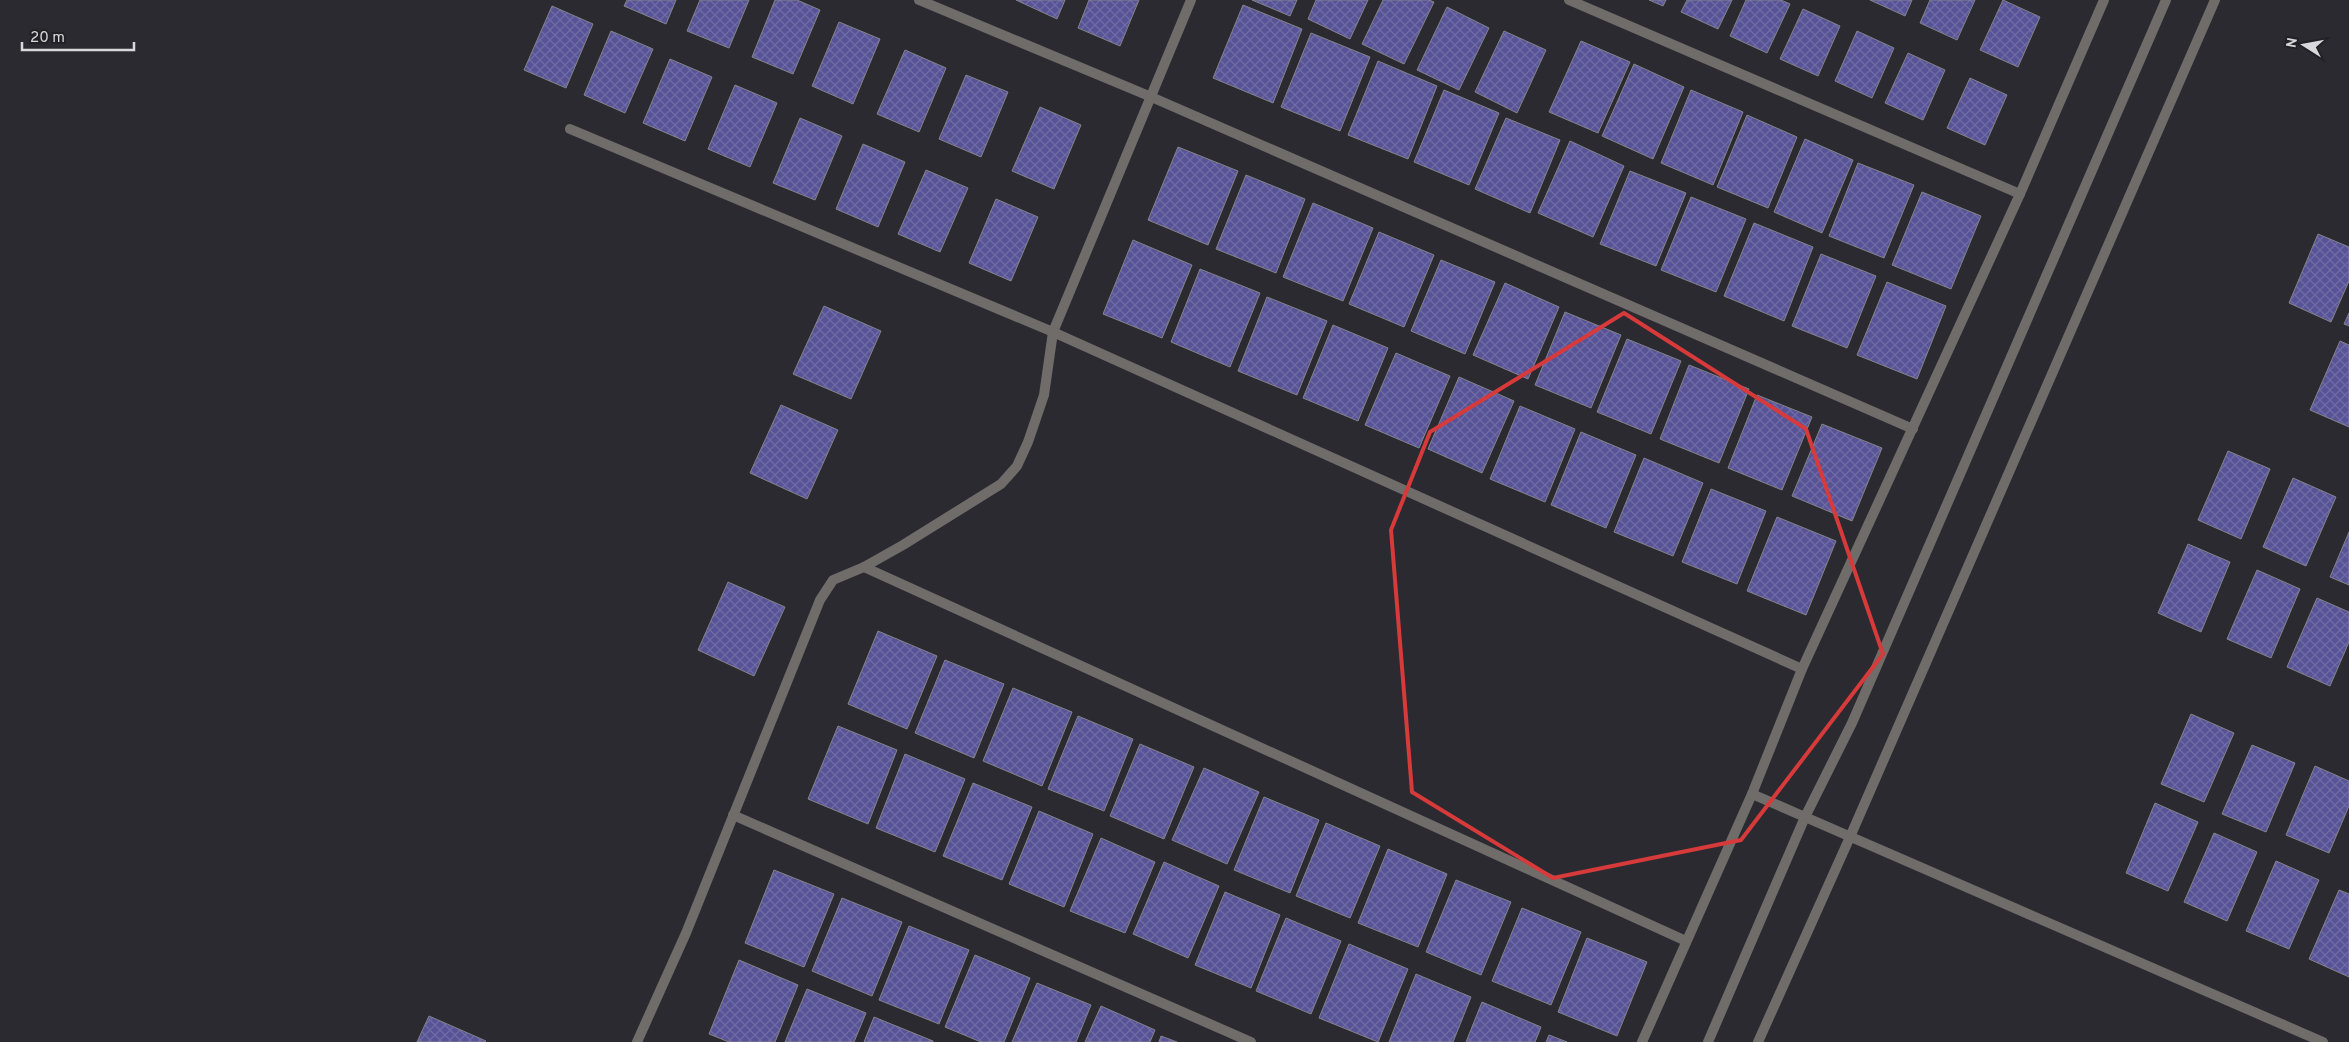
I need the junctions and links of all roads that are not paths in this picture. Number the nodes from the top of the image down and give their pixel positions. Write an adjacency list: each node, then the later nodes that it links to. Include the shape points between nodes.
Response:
1 (919, 0): 7 (street)
2 (1191, 0): 7 (street)
3 (1569, 0): 9 (street)
4 (2104, 0): 9 (street)
5 (2166, 0): 16 (street, via 1852,723)
6 (2215, 0): 17 (street)
7 (1149, 96): 10 (street); 11 (street)
8 (570, 129): 10 (street)
9 (2020, 194): 11 (street)
10 (1053, 332): 12 (street, via 1044,395 1017,466 1001,484 981,498); 13 (street)
11 (1913, 429): 13 (street)
12 (864, 567): 15 (street, via 833,580 820,600); 18 (street)
13 (1802, 669): 14 (street)
14 (1752, 794): 16 (street); 18 (street)
15 (733, 816): 19 (street); 20 (street)
16 (1805, 817): 17 (street); 22 (street)
17 (1850, 837): 23 (street); 24 (street)
18 (1686, 941): 21 (street)
19 (637, 1042)
20 (1251, 1042)
21 (1642, 1042)
22 (1708, 1042)
23 (1758, 1042)
24 (2322, 1042)

